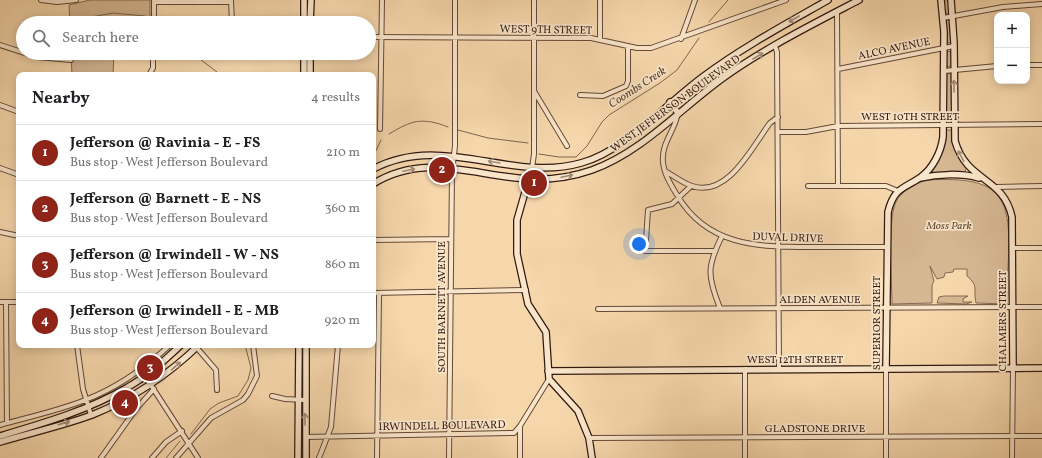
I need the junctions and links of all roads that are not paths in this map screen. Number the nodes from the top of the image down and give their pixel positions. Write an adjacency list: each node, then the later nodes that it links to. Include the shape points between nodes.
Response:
1 (41, 0): 2 (street)
2 (76, 0)
3 (304, 0): 22 (main road)
4 (311, 0): 23 (main road)
5 (382, 0): 27 (street)
6 (455, 0): 28 (street, SOUTH BARNETT AVENUE)
7 (534, 0): 29 (street)
8 (600, 0): 30 (street)
9 (695, 0): 31 (street)
10 (786, 0): 31 (street, WEST 9TH STREET)
11 (828, 0): 52 (main road, WEST JEFFERSON BOULEVARD, one-way to 52, via 742,49)
12 (859, 0): 17 (main road, WEST JEFFERSON BOULEVARD)
13 (941, 0): 25 (main road)
14 (951, 0): 24 (main road)
15 (154, 1): 16 (street); 20 (street)
16 (231, 1): 21 (street)
17 (851, 2): 19 (main road, WEST JEFFERSON BOULEVARD)
18 (1042, 4): 24 (street, via 1003,6)
19 (837, 12): 34 (main road, WEST JEFFERSON BOULEVARD); 44 (street)
20 (154, 16)
21 (232, 16)
22 (304, 16)
23 (310, 16)
24 (953, 16): 25 (street); 35 (main road)
25 (943, 18): 36 (main road)
26 (376, 37): 27 (street, WEST 9TH STREET)
27 (381, 37): 28 (street, WEST 9TH STREET); 61 (street)
28 (455, 37): 29 (street, WEST 9TH STREET); 64 (street, SOUTH BARNETT AVENUE)
29 (534, 38): 30 (street, WEST 9TH STREET); 50 (street)
30 (600, 39): 33 (street, WEST 9TH STREET)
31 (681, 39): 33 (street, WEST 9TH STREET, via 651,48)
32 (0, 45): 37 (street)
33 (628, 46): 51 (street, via 626,86 603,96)
34 (775, 46): 55 (main road, WEST JEFFERSON BOULEVARD, one-way to 34, via 735,70); 56 (street)
35 (954, 46): 36 (street, ALCO AVENUE); 45 (main road)
36 (944, 48): 44 (street, ALCO AVENUE); 46 (main road)
37 (16, 50)
38 (153, 60): 47 (street)
39 (304, 60): 48 (main road)
40 (310, 60): 49 (main road)
41 (1030, 65): 42 (street)
42 (1042, 65)
43 (994, 66): 45 (street)
44 (838, 69): 60 (street)
45 (954, 70): 46 (street); 59 (main road, one-way to 45)
46 (944, 71): 58 (main road)
47 (151, 72)
48 (304, 72)
49 (310, 72)
50 (534, 91): 63 (street); 69 (street)
51 (580, 95)
52 (670, 102): 55 (main road); 69 (main road, WEST JEFFERSON BOULEVARD, via 619,145 599,156 567,167)
53 (0, 105): 54 (street)
54 (16, 111)
55 (678, 113): 71 (street, DUVAL DRIVE, via 663,151); 76 (main road, WEST JEFFERSON BOULEVARD, one-way to 55, via 560,178 603,166 629,152)
56 (778, 118): 62 (street); 79 (street, via 770,123 725,181 716,186 703,188)
57 (1042, 124): 59 (street, WEST 10TH STREET)
58 (944, 125): 59 (street, WEST 10TH STREET); 60 (street, WEST 10TH STREET); 65 (main road, via 942,145)
59 (954, 125): 70 (main road, one-way to 59, via 957,149)
60 (838, 126): 62 (street, WEST 10TH STREET, via 806,132); 81 (street)
61 (380, 129)
62 (778, 132): 93 (street)
63 (567, 146)
64 (454, 156): 67 (main road, WEST JEFFERSON BOULEVARD, via 416,156); 68 (street, SOUTH BARNETT AVENUE); 69 (main road, WEST JEFFERSON BOULEVARD, one-way to 64)
65 (930, 167): 73 (street); 75 (main road)
66 (0, 168): 72 (street)
67 (376, 168)
68 (452, 168): 76 (main road, WEST JEFFERSON BOULEVARD); 78 (main road, WEST JEFFERSON BOULEVARD, one-way to 68, via 390,175 412,169); 89 (street, SOUTH BARNETT AVENUE)
69 (532, 168): 76 (main road)
70 (969, 168): 74 (street); 77 (main road)
71 (665, 171): 79 (street); 85 (street, DUVAL DRIVE)
72 (16, 174)
73 (931, 176): 74 (main road); 75 (main road)
74 (966, 176): 77 (main road)
75 (920, 178): 84 (main road)
76 (529, 179): 98 (main road, via 517,225 517,250)
77 (982, 179): 83 (main road)
78 (376, 182)
79 (691, 186): 85 (street)
80 (808, 186): 81 (street)
81 (838, 186): 84 (street, via 886,186)
82 (1042, 186): 83 (street)
83 (997, 188): 94 (main road, CHALMERS STREET, via 1011,211)
84 (898, 191): 92 (main road, SUPERIOR STREET, via 888,212)
85 (679, 198): 88 (street, DUVAL DRIVE, via 695,218); 91 (street, via 672,204 648,210)
86 (0, 232): 87 (street)
87 (16, 235)
88 (722, 236): 93 (street, DUVAL DRIVE, via 748,244); 97 (street)
89 (451, 239): 90 (street); 99 (street, SOUTH BARNETT AVENUE)
90 (376, 240)
91 (646, 240)
92 (886, 247): 93 (street, DUVAL DRIVE); 110 (main road, SUPERIOR STREET)
93 (778, 248): 109 (street)
94 (1013, 248): 95 (street); 105 (main road, CHALMERS STREET)
95 (1042, 248)
96 (645, 251): 97 (street)
97 (715, 251): 108 (street, via 710,264 710,277)
98 (526, 290): 99 (street); 125 (main road, via 531,309 546,332)
99 (451, 292): 101 (street); 142 (street, SOUTH BARNETT AVENUE)
100 (376, 293): 101 (street)
101 (380, 293): 143 (street)
102 (0, 302): 103 (street)
103 (6, 302): 104 (street); 136 (street)
104 (16, 302)
105 (1013, 307): 106 (street, ALDEN AVENUE); 110 (street, ALDEN AVENUE); 120 (main road, CHALMERS STREET)
106 (1042, 307)
107 (598, 308): 108 (street, ALDEN AVENUE)
108 (720, 308): 109 (street, ALDEN AVENUE)
109 (778, 308): 110 (street, ALDEN AVENUE); 123 (street)
110 (887, 308): 124 (main road, SUPERIOR STREET)
111 (77, 348): 131 (street)
112 (166, 348): 131 (street, via 120,384)
113 (178, 348): 126 (main road)
114 (196, 348): 128 (main road, one-way to 114)
115 (200, 348): 129 (street, via 216,370)
116 (253, 348): 152 (street, via 256,376 248,394 243,400 211,418)
117 (299, 348): 132 (main road)
118 (306, 348): 133 (main road)
119 (338, 348): 147 (street, via 333,417)
120 (1013, 368): 121 (main road, WEST 12TH STREET); 124 (main road, WEST 12TH STREET); 144 (street, CHALMERS STREET)
121 (1042, 368)
122 (745, 369): 123 (main road, WEST 12TH STREET); 125 (main road, WEST 12TH STREET); 148 (street)
123 (779, 369): 124 (main road, WEST 12TH STREET)
124 (886, 369): 149 (street, SUPERIOR STREET)
125 (548, 371): 127 (main road)
126 (145, 376): 128 (street); 134 (main road, via 129,387)
127 (549, 379): 139 (street, IRWINDELL BOULEVARD); 151 (main road, via 578,411)
128 (152, 386): 135 (main road); 141 (street); 153 (street)
129 (217, 390)
130 (272, 396): 132 (street)
131 (86, 400): 134 (street); 136 (street)
132 (298, 400): 133 (street); 157 (main road)
133 (305, 400): 146 (main road, one-way to 133)
134 (88, 406): 135 (street); 137 (main road)
135 (91, 415): 140 (main road, one-way to 135)
136 (7, 423): 138 (street)
137 (38, 424): 140 (main road); 150 (main road)
138 (0, 426)
139 (520, 426): 142 (street, IRWINDELL BOULEVARD, via 516,432 510,433); 162 (street)
140 (40, 430): 150 (main road)
141 (182, 431): 152 (street); 154 (street, via 166,442)
142 (449, 434): 143 (street, IRWINDELL BOULEVARD); 161 (street, SOUTH BARNETT AVENUE)
143 (378, 436): 147 (street, IRWINDELL BOULEVARD); 160 (street)
144 (1012, 436): 145 (street, GLADSTONE DRIVE); 149 (street, GLADSTONE DRIVE); 166 (street, CHALMERS STREET)
145 (1042, 436)
146 (306, 437): 147 (street, IRWINDELL BOULEVARD); 158 (main road)
147 (328, 437): 159 (street)
148 (745, 437): 149 (street, GLADSTONE DRIVE); 151 (street, GLADSTONE DRIVE); 164 (street)
149 (886, 437): 165 (street, SUPERIOR STREET)
150 (2, 438)
151 (588, 438): 163 (main road)
152 (189, 443): 155 (street); 156 (street)
153 (101, 458)
154 (152, 458)
155 (176, 458)
156 (198, 458)
157 (298, 458)
158 (306, 458)
159 (319, 458)
160 (377, 458)
161 (449, 458)
162 (520, 458)
163 (592, 458)
164 (745, 458)
165 (886, 458)
166 (1012, 458)

